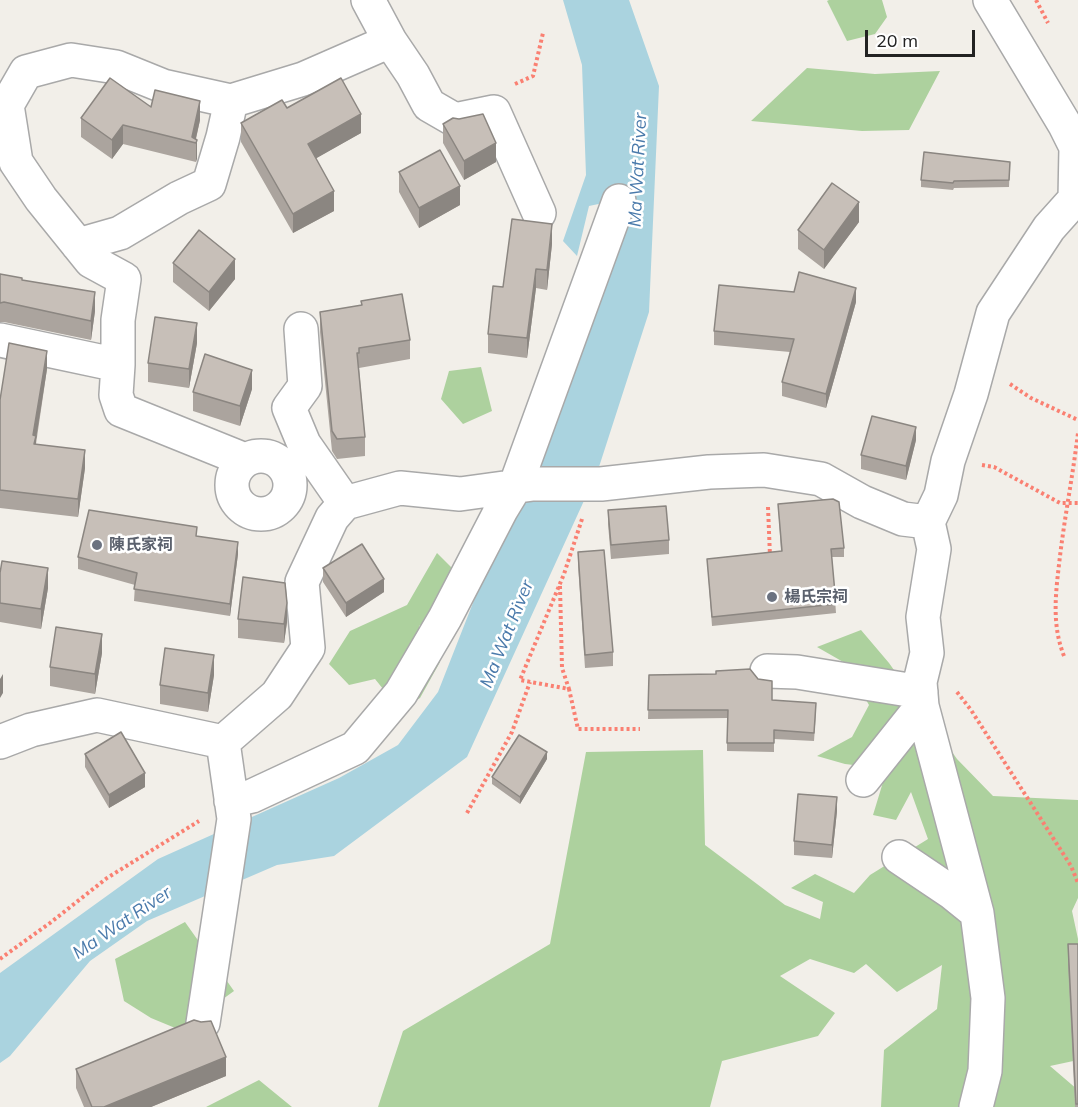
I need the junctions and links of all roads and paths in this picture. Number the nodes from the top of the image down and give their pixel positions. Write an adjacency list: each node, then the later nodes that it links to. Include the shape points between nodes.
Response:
1 (368, 0): 3 (street)
2 (990, 0): 23 (street, via 1076,147 1075,199 1050,228 993,313 941,495)
3 (390, 41): 4 (street, via 303,79); 6 (street, via 429,105 454,120 494,112)
4 (231, 100): 7 (street, via 209,184 120,233); 7 (street, via 163,86 116,67 71,60 27,72 7,105 16,162)
5 (619, 201): 17 (street)
6 (539, 213)
7 (78, 245): 10 (street, via 91,261 124,279 118,320)
8 (301, 329): 22 (street, via 305,386 289,408)
9 (0, 340): 10 (street)
10 (118, 365): 14 (street, via 116,395 121,410)
11 (1001, 378): 12 (path, via 1031,398)
12 (1078, 420)
13 (1078, 433): 20 (path)
14 (245, 460): 19 (street, via 261,455 276,459 286,469 291,485); 19 (street, via 233,473 232,491 240,506 256,514 274,512)
15 (974, 463): 20 (path, via 994,467 1060,503)
16 (764, 470): 18 (street, via 709,472); 23 (street, via 821,479 893,515); 24 (path)
17 (524, 486): 18 (street); 22 (street, via 460,494 400,488); 36 (street, via 501,510 401,693 356,748 252,796)
18 (593, 497): 25 (path)
19 (287, 499): 22 (street, via 318,510)
20 (1067, 503): 21 (path); 27 (path, via 1054,605)
21 (1078, 503)
22 (338, 511): 34 (street, via 302,582 308,648 277,695)
23 (928, 522): 26 (street, via 934,549 923,617)
24 (770, 559)
25 (560, 583): 29 (path, via 519,680); 30 (path, via 562,668)
26 (927, 653): 31 (street, via 920,682); 39 (path, via 971,710 1071,866)
27 (1064, 656)
28 (767, 671): 31 (street, via 797,672)
29 (530, 682): 30 (path); 37 (path, via 512,732)
30 (569, 689): 32 (path, via 578,729)
31 (921, 699): 35 (street); 40 (street)
32 (640, 729)
33 (0, 742): 34 (street, via 31,730 97,715)
34 (223, 742): 36 (street)
35 (863, 780)
36 (232, 810): 41 (path, via 107,878); 42 (street)
37 (467, 813)
38 (899, 857): 40 (street)
39 (1078, 884)
40 (977, 913): 43 (street, via 988,998)
41 (0, 959)
42 (203, 1023)
43 (985, 1071): 44 (street); 45 (street)
44 (976, 1107)
45 (996, 1107)

